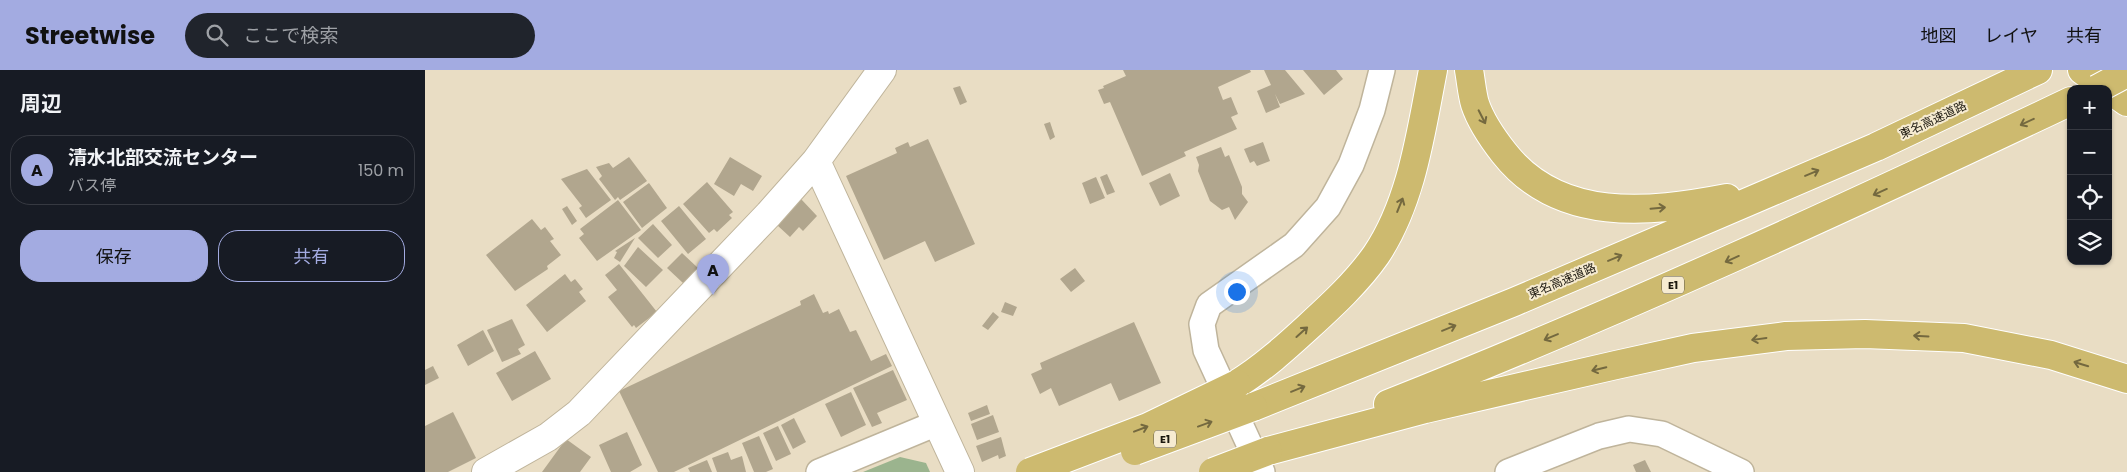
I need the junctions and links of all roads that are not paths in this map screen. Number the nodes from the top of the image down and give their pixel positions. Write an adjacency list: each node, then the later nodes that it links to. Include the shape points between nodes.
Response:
1 (882, 70): 11 (street)
2 (1382, 70): 16 (street, via 1372,110 1351,165 1328,207 1294,245 1209,305 1202,324 1206,350)
3 (1433, 70): 20 (highway, one-way to 3, bridge, via 1148,426 1237,384 1263,368 1333,304 1377,254 1394,220 1409,181)
4 (1469, 70): 12 (highway, one-way to 12, via 1475,104 1493,139 1517,169 1548,192 1593,207 1641,209 1691,205)
5 (2038, 70): 12 (highway, 東名高速道路 / E1, one-way to 5, via 1876,147)
6 (2082, 70): 9 (highway)
7 (2127, 71): 8 (highway, bridge)
8 (2104, 85)
9 (2127, 102)
10 (2067, 103): 16 (highway, E1, one-way to 16, via 1693,277)
11 (815, 161): 14 (street); 17 (street, via 769,214 579,413 549,437)
12 (1777, 188): 21 (highway, 東名高速道路 / E1, one-way to 12, bridge, via 1253,407 1514,302)
13 (2127, 379): 16 (highway, one-way to 16, via 2051,355 1964,338 1865,334 1786,336 1693,348 1425,409)
14 (937, 423): 18 (street); 19 (street)
15 (1690, 448): 23 (street, via 1662,434 1629,429 1599,436); 24 (street); 25 (street)
16 (1265, 461): 22 (highway, E1, bridge)
17 (486, 472)
18 (819, 472)
19 (960, 472)
20 (1030, 472)
21 (1077, 472)
22 (1213, 472)
23 (1508, 472)
24 (1702, 472)
25 (1741, 472)

